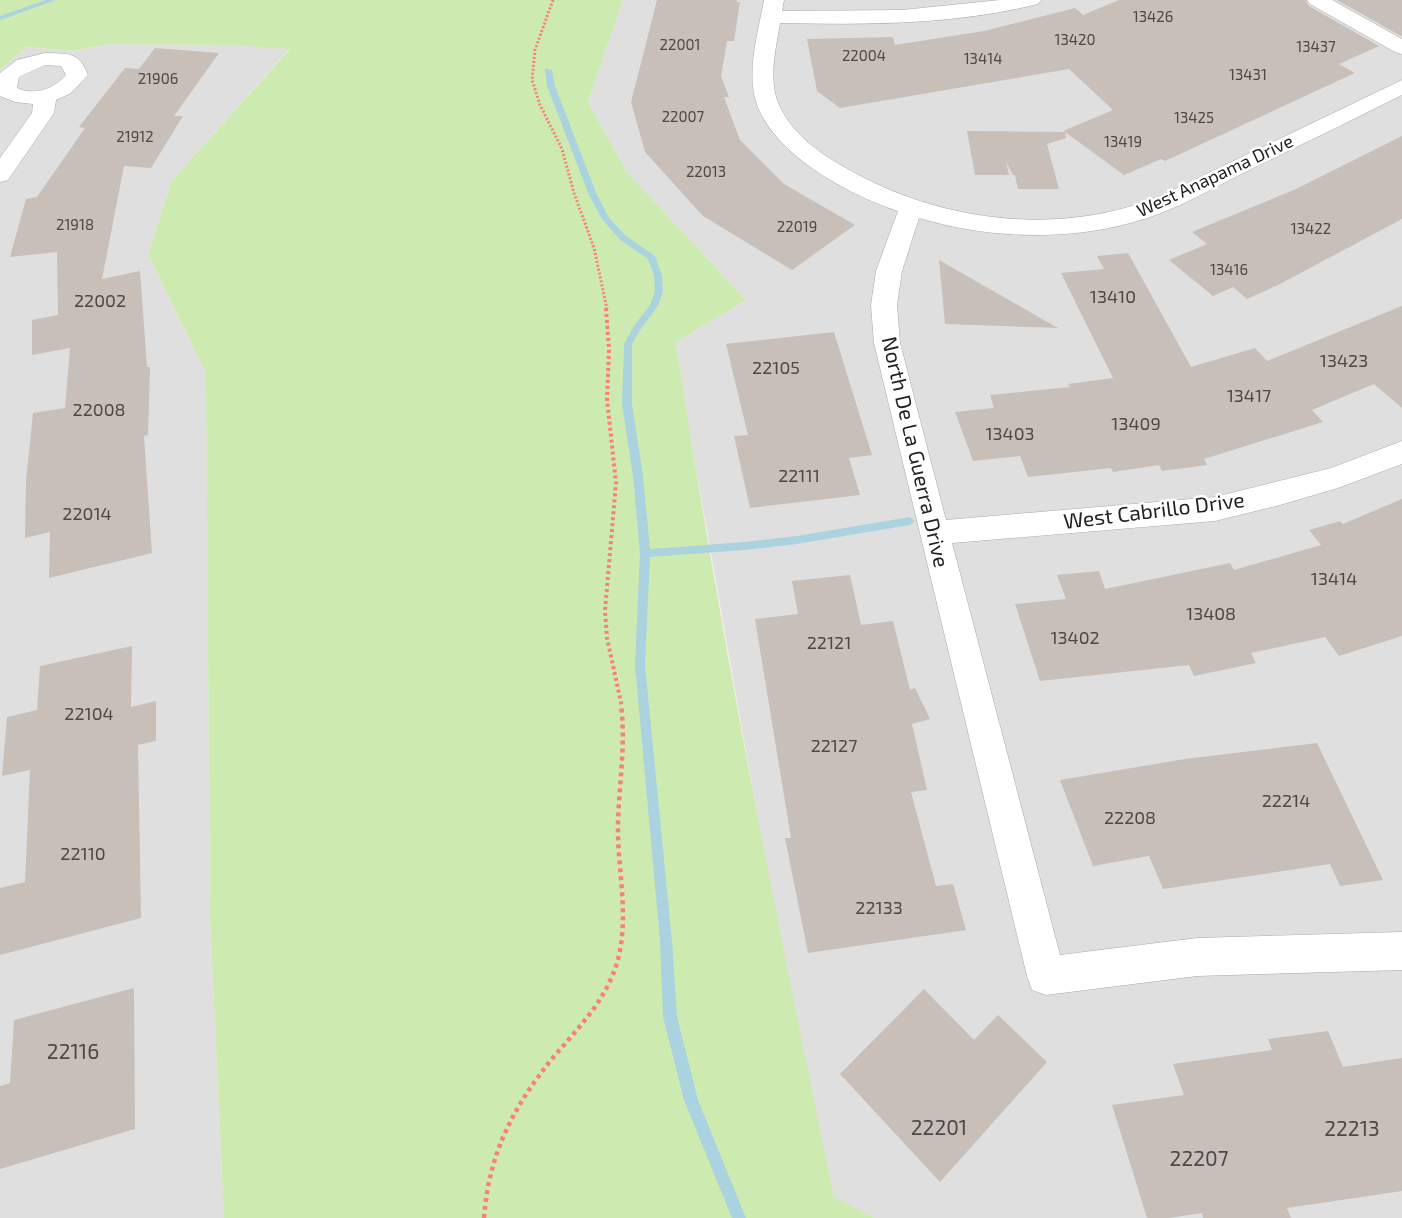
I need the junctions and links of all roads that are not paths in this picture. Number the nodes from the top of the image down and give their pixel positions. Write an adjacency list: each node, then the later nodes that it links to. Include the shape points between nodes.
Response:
1 (1031, 0): 3 (street, via 890,19)
2 (1317, 0): 4 (street)
3 (773, 9): 8 (street, via 763,74 766,98 786,134 808,154 868,192)
4 (1402, 48)
5 (1402, 87): 8 (street, West Anapama Drive, via 1129,216 1086,224 998,225 949,218)
6 (46, 96): 7 (street, via 43,113)
7 (0, 175)
8 (911, 207): 10 (street, North De La Guerra Drive, via 889,272 884,305 887,343)
9 (1402, 452): 10 (street, West Cabrillo Drive, via 1338,477 1215,508)
10 (934, 533): 11 (street, North De La Guerra Drive, via 1046,976 1197,957)
11 (1402, 951)

